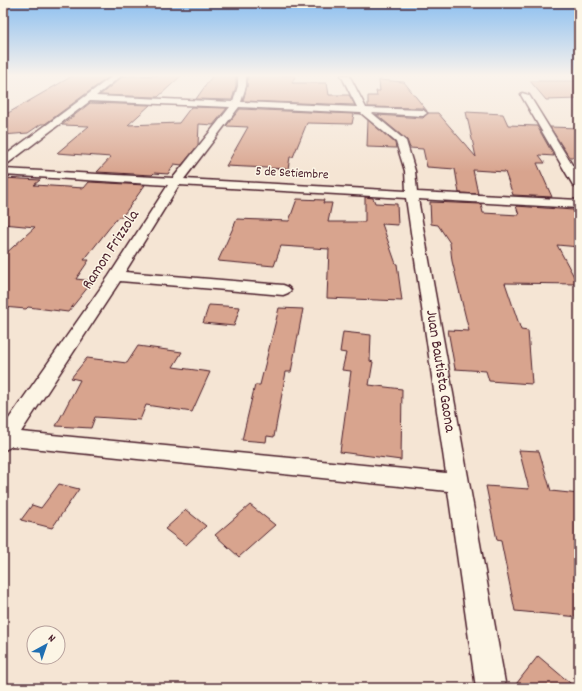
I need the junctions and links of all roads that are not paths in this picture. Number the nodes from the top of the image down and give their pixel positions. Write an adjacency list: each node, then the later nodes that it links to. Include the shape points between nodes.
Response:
1 (75, 107): 8 (street)
2 (234, 107): 10 (street, Ramon Frizzola)
3 (293, 107): 6 (street)
4 (362, 107): 6 (street, Juan Bautista Gaona)
5 (533, 107): 11 (street)
6 (363, 110): 7 (street); 12 (street, Juan Bautista Gaona, via 401,141 410,171)
7 (423, 113)
8 (3, 162)
9 (3, 172): 10 (street, 5 de Setiembre)
10 (177, 182): 12 (street, 5 de Setiembre); 14 (street, Ramon Frizzola)
11 (579, 185)
12 (412, 196): 13 (street, 5 de Setiembre); 17 (street, Juan Bautista Gaona)
13 (579, 204)
14 (116, 276): 15 (street); 16 (street, Ramon Frizzola)
15 (283, 290)
16 (4, 440): 17 (street)
17 (458, 484): 18 (street, Juan Bautista Gaona)
18 (491, 688)

